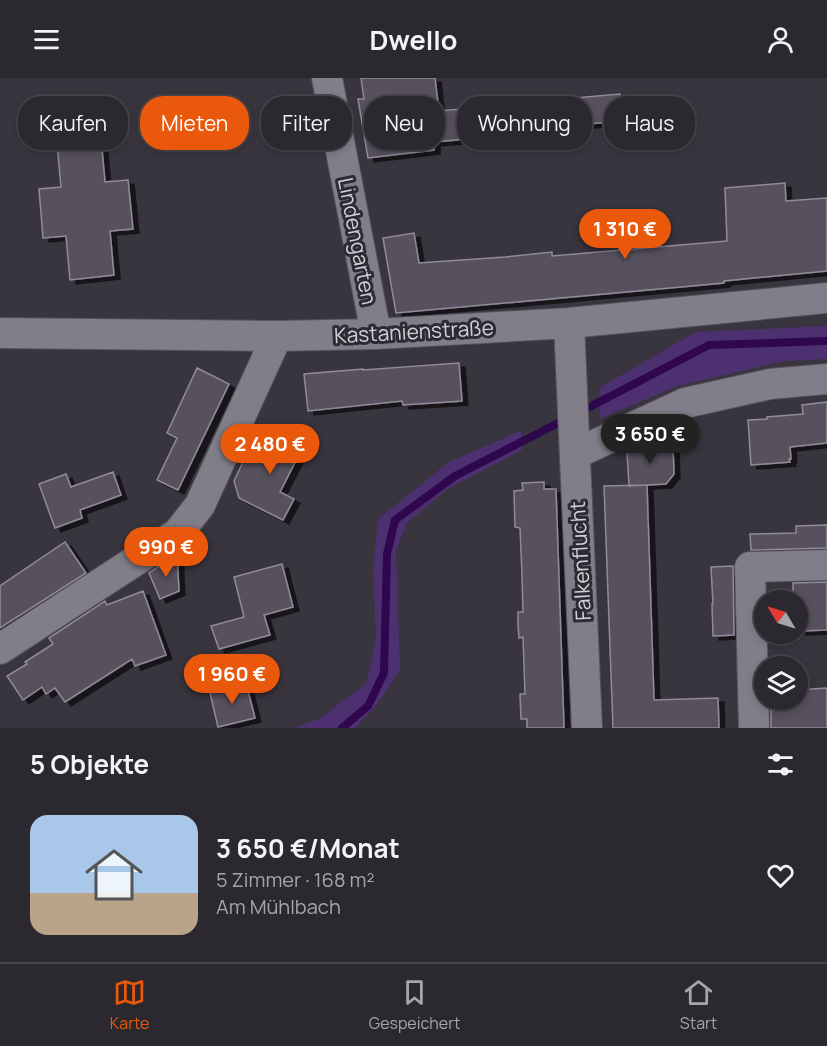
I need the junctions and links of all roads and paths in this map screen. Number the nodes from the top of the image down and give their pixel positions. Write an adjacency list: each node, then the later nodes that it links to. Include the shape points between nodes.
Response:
1 (327, 78): 5 (street, Lindengarten)
2 (827, 298): 3 (street, Kastanienstraße)
3 (569, 323): 5 (street, Kastanienstraße); 8 (street, Falkenflucht)
4 (0, 333): 6 (street, Kastanienstraße)
5 (376, 334): 6 (street, Kastanienstraße)
6 (277, 336): 10 (street, via 200,505 178,533)
7 (827, 379): 8 (street, via 770,384 685,403)
8 (575, 445): 11 (street, Falkenflucht)
9 (827, 565): 12 (street, via 750,567)
10 (0, 649)
11 (587, 728)
12 (754, 728)

